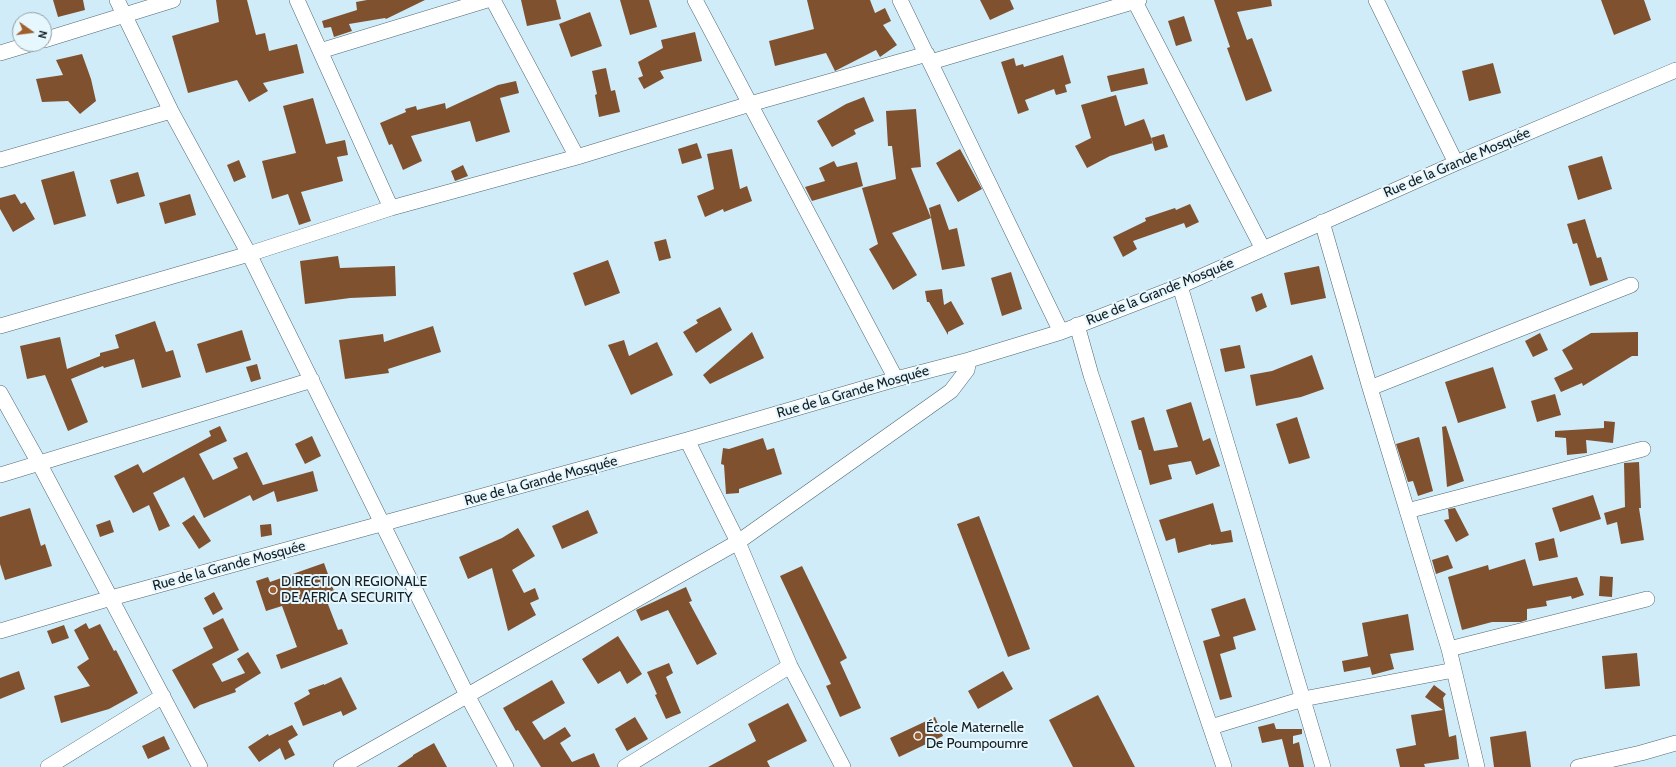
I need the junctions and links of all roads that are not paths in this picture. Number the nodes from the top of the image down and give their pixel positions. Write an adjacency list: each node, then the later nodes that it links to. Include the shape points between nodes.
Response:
1 (116, 0): 10 (street)
2 (173, 0): 10 (street)
3 (298, 0): 13 (street)
4 (487, 0): 13 (street)
5 (493, 0): 19 (street)
6 (695, 0): 17 (street)
7 (900, 0): 15 (street)
8 (1136, 0): 15 (street); 24 (street)
9 (1376, 0): 21 (street)
10 (125, 16): 11 (street); 18 (street)
11 (52, 38)
12 (12, 49): 14 (street)
13 (320, 51): 22 (street)
14 (0, 53)
15 (929, 58): 17 (street); 30 (street)
16 (1676, 70): 21 (street, Rue de la Grande Mosquée)
17 (750, 104): 19 (street); 32 (street)
18 (171, 111): 20 (street); 25 (street)
19 (577, 157): 22 (street)
20 (0, 160)
21 (1456, 163): 23 (street, Rue de la Grande Mosquée)
22 (391, 208): 25 (street)
23 (1322, 222): 24 (street, Rue de la Grande Mosquée); 34 (street)
24 (1263, 249): 27 (street, Rue de la Grande Mosquée)
25 (249, 254): 29 (street); 33 (street)
26 (1631, 285): 34 (street)
27 (1180, 286): 28 (street, Rue de la Grande Mosquée); 51 (street)
28 (1077, 325): 30 (street, Rue de la Grande Mosquée); 52 (street)
29 (0, 326)
30 (1061, 332): 31 (street, Rue de la Grande Mosquée)
31 (969, 360): 32 (street, Rue de la Grande Mosquée); 42 (street, via 967,370 951,390)
32 (896, 378): 36 (street, Rue de la Grande Mosquée)
33 (312, 380): 38 (street); 41 (street)
34 (1370, 388): 40 (street)
35 (0, 393): 38 (street)
36 (687, 440): 41 (street, Rue de la Grande Mosquée); 42 (street)
37 (1643, 449): 40 (street)
38 (39, 463): 39 (street); 43 (street)
39 (0, 475)
40 (1407, 511): 46 (street)
41 (384, 524): 43 (street, Rue de la Grande Mosquée); 49 (street)
42 (738, 542): 47 (street); 49 (street)
43 (111, 598): 45 (street, Rue de la Grande Mosquée); 50 (street)
44 (1646, 599): 46 (street)
45 (0, 631)
46 (1449, 649): 48 (street)
47 (790, 666): 58 (street); 59 (street)
48 (1454, 670): 51 (street); 62 (street)
49 (467, 695): 56 (street); 57 (street)
50 (163, 696): 54 (street); 55 (street)
51 (1303, 699): 52 (street); 61 (street)
52 (1211, 727): 60 (street)
53 (1676, 743): 63 (street)
54 (48, 767)
55 (200, 767)
56 (341, 767)
57 (506, 767)
58 (625, 767)
59 (843, 767)
60 (1224, 767)
61 (1323, 767)
62 (1477, 767)
63 (1578, 767)

